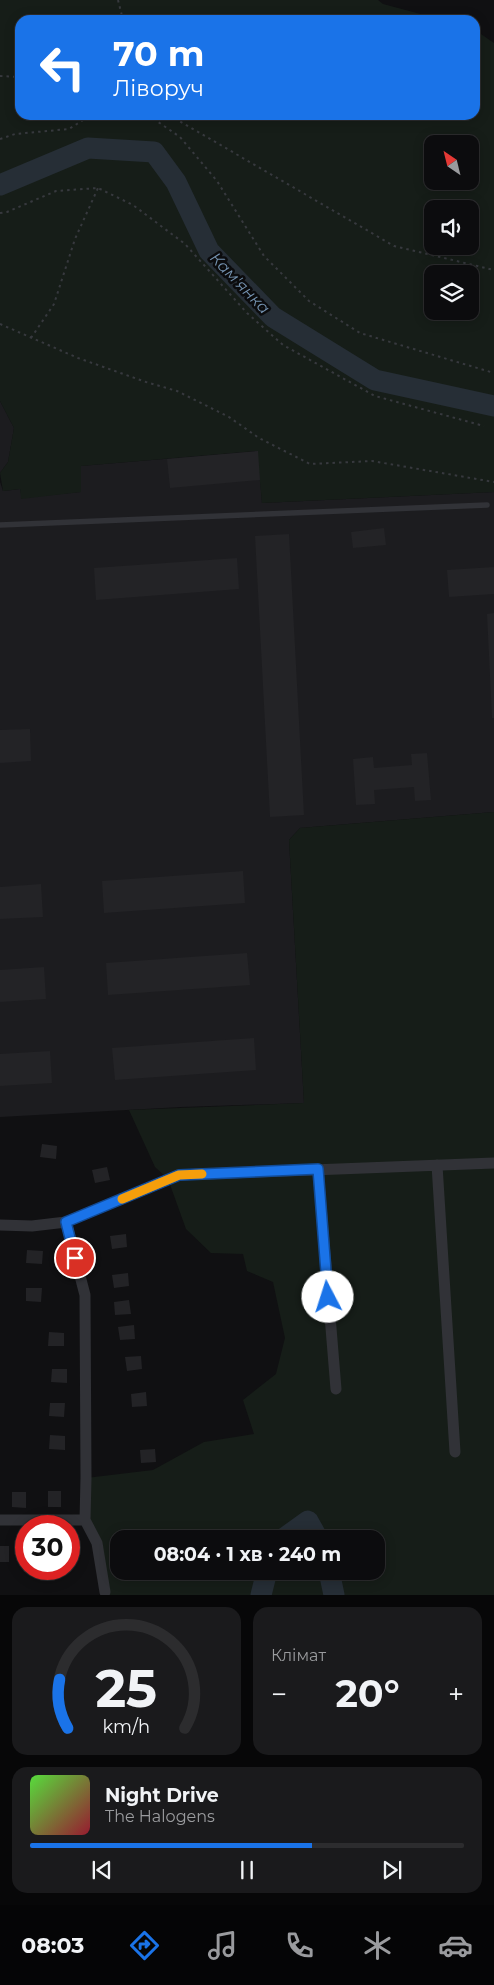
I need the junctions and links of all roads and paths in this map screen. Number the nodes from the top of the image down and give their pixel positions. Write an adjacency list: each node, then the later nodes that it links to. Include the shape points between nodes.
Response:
1 (118, 0): 2 (path)
2 (122, 15)
3 (0, 76): 4 (path)
4 (15, 77)
5 (83, 120): 8 (path, via 69,129)
6 (155, 120): 14 (path, via 184,141 218,181 264,256 309,301 360,333)
7 (178, 120): 11 (path, via 394,246)
8 (0, 138)
9 (98, 188): 10 (path, via 56,191); 13 (path, via 75,239 54,304); 15 (path, via 133,205 185,244 247,313 284,345 375,396)
10 (0, 213)
11 (494, 270)
12 (0, 324): 13 (path)
13 (31, 338): 16 (path, via 78,358 177,391 310,464 372,461)
14 (494, 373)
15 (484, 426)
16 (494, 482)
17 (486, 505): 18 (lane)
18 (0, 525)
19 (494, 1163): 20 (street)
20 (437, 1165): 21 (street); 25 (street)
21 (318, 1169): 22 (street, via 179,1175); 24 (street)
22 (66, 1222): 23 (street, via 32,1226); 27 (street, via 85,1295)
23 (0, 1224)
24 (336, 1388)
25 (455, 1452)
26 (0, 1520): 27 (street)
27 (85, 1520): 28 (street, via 97,1543)
28 (105, 1592)

